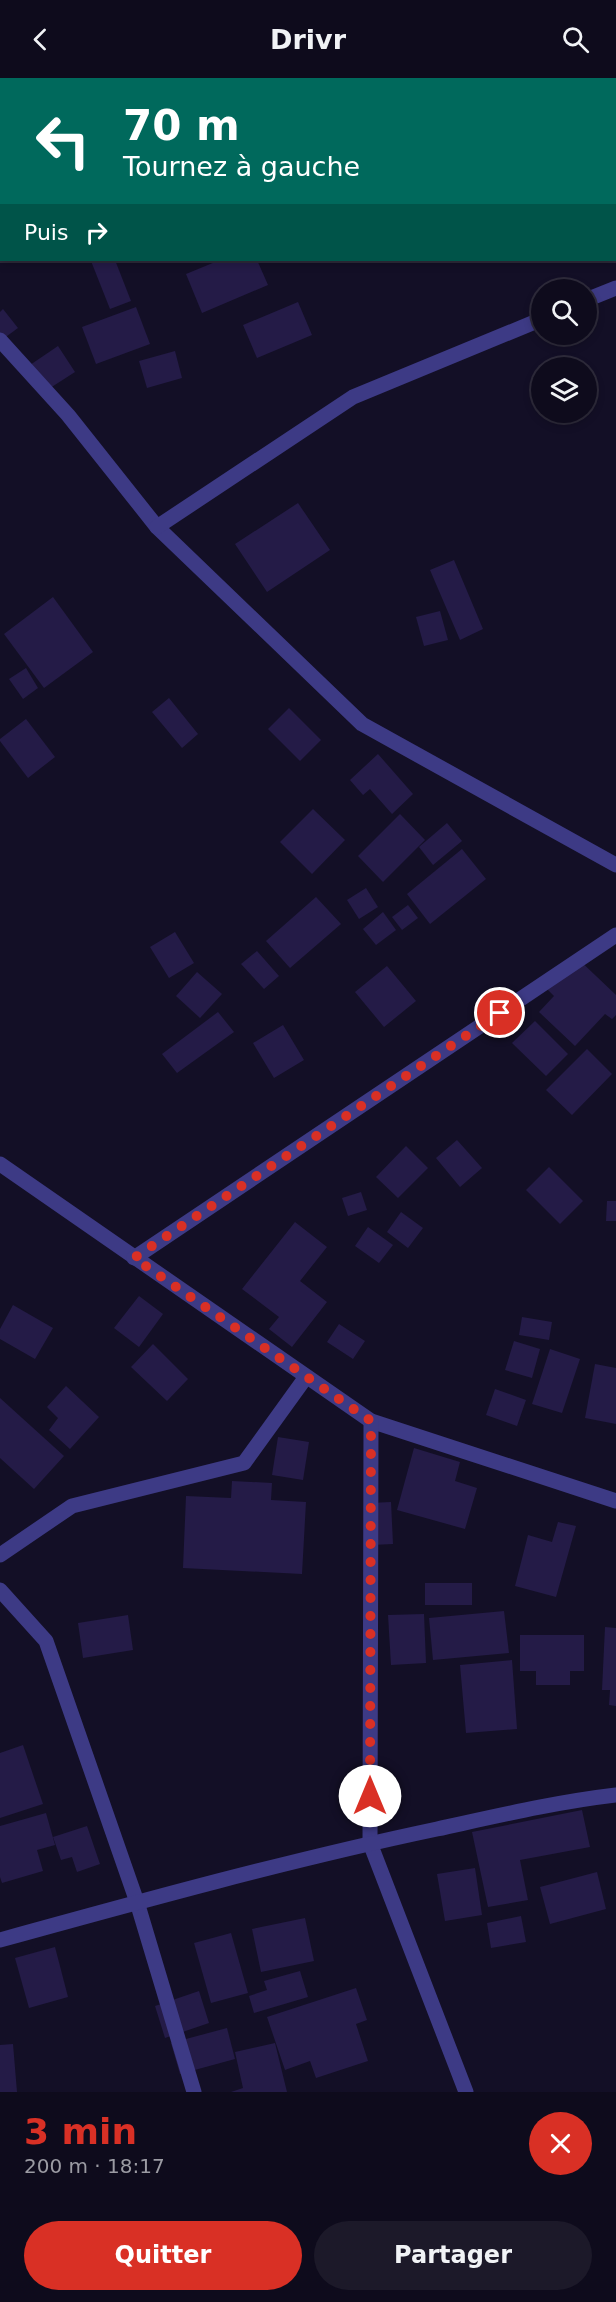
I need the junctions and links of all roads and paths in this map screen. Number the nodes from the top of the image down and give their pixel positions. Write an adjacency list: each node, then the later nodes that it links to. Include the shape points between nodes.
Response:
1 (616, 288): 2 (street)
2 (597, 296)
3 (531, 324): 5 (street, via 353,397)
4 (0, 340): 5 (street, via 68,415)
5 (157, 527): 6 (street, via 362,724)
6 (616, 865)
7 (616, 935): 9 (street)
8 (0, 1164): 9 (street)
9 (134, 1258): 10 (street)
10 (306, 1377): 11 (street); 13 (street, via 244,1463 72,1506)
11 (371, 1421): 12 (street); 16 (street)
12 (616, 1502)
13 (0, 1555)
14 (0, 1590): 17 (street, via 46,1641)
15 (615, 1797): 16 (street, via 569,1800)
16 (370, 1843): 17 (street); 20 (street)
17 (137, 1902): 18 (street); 19 (street)
18 (0, 1940)
19 (194, 2092)
20 (466, 2092)

